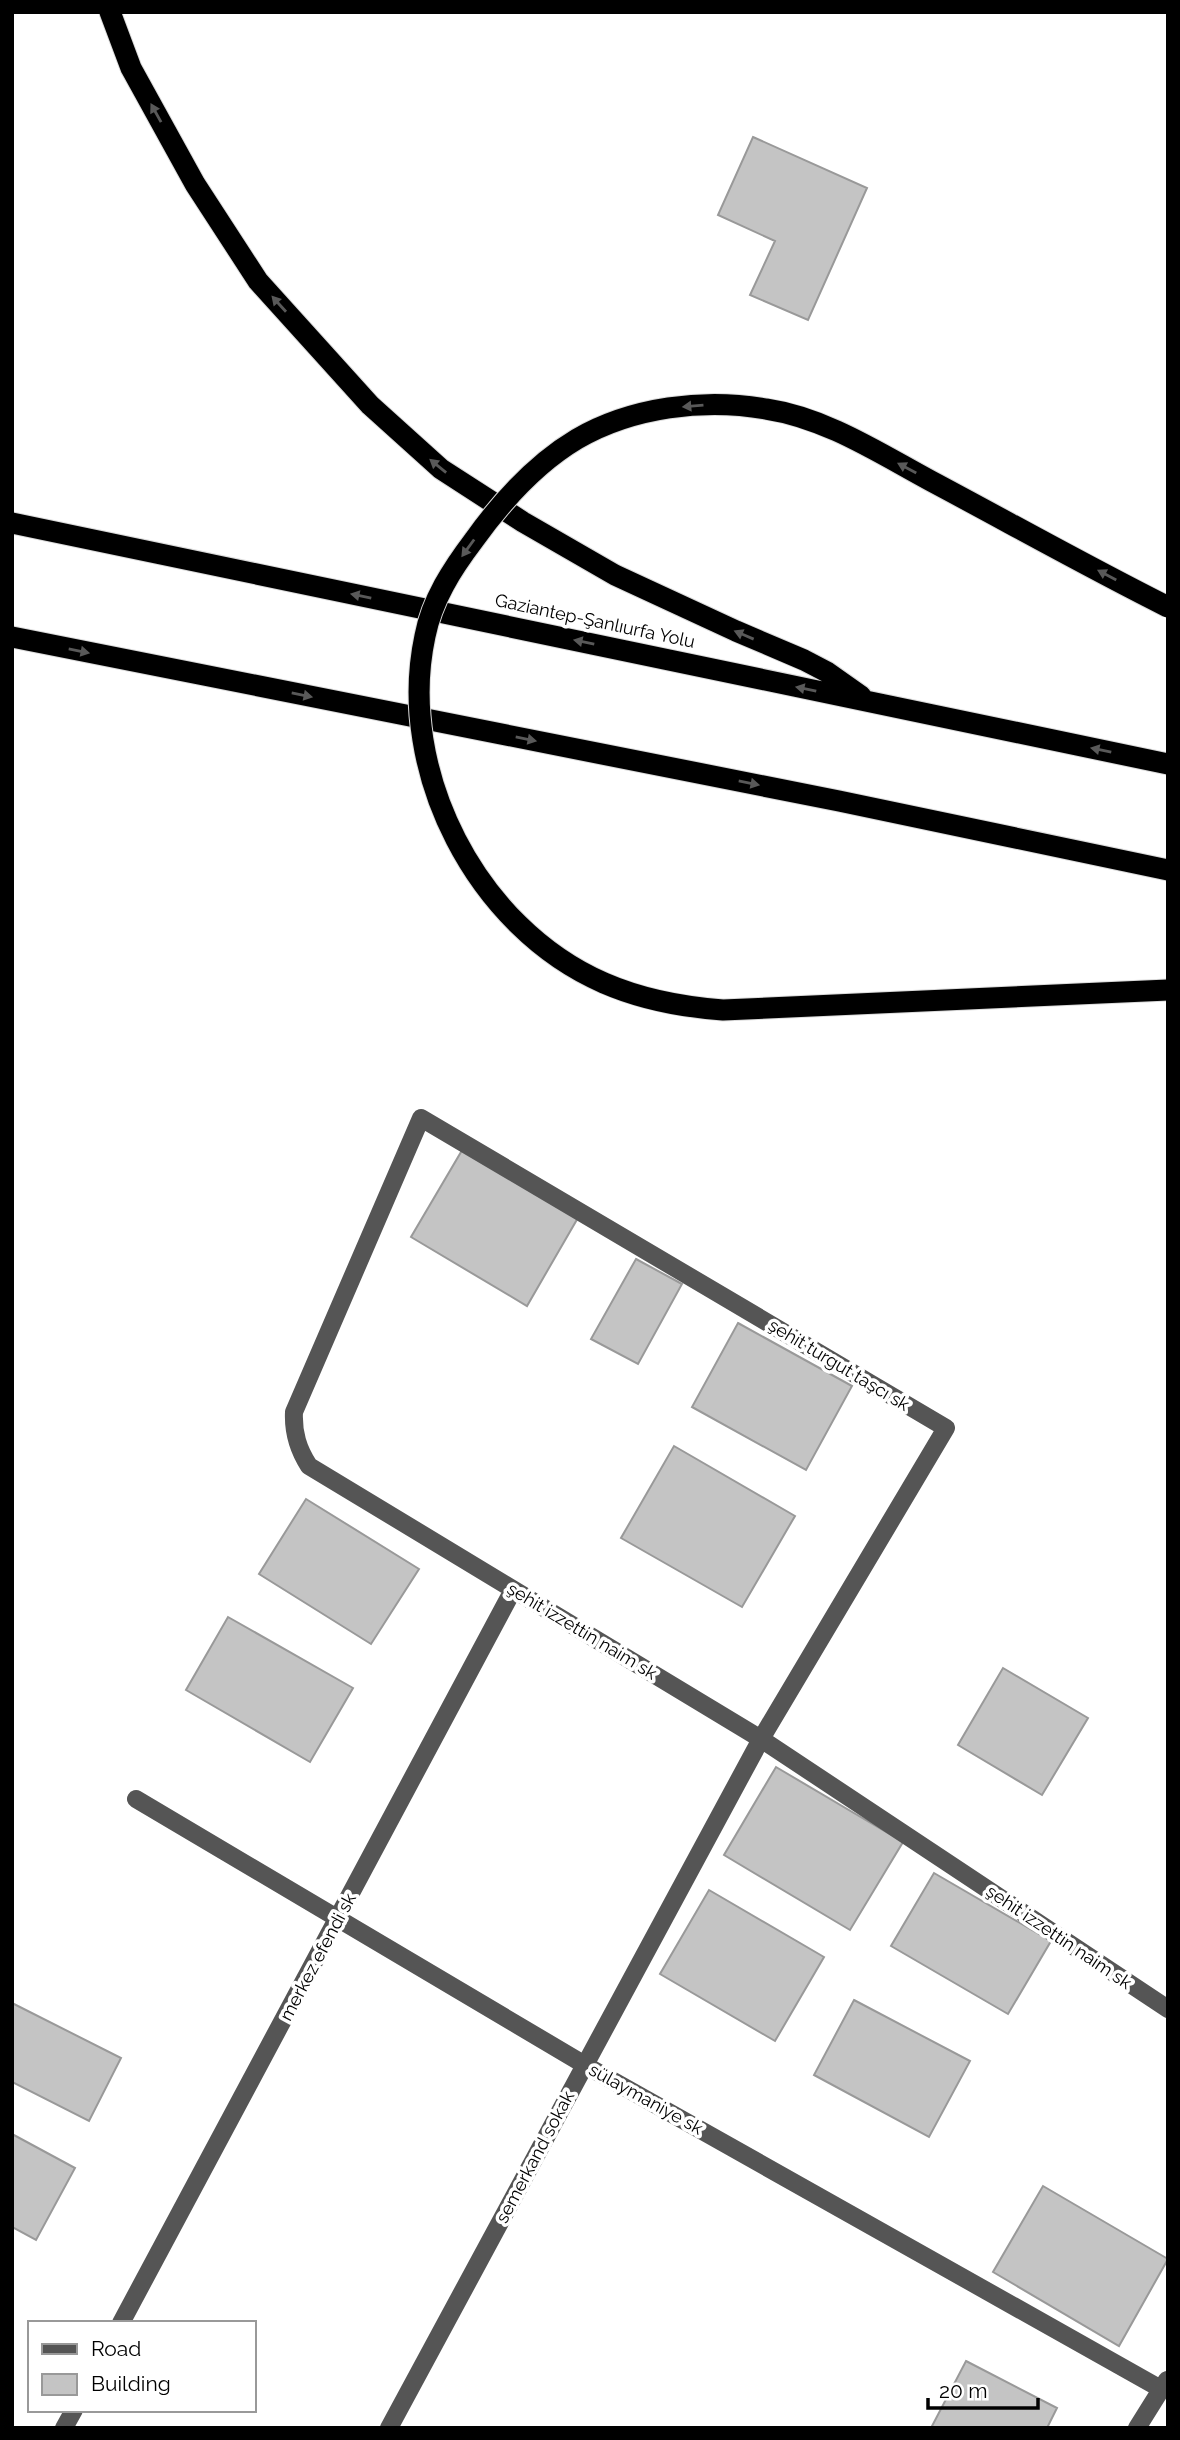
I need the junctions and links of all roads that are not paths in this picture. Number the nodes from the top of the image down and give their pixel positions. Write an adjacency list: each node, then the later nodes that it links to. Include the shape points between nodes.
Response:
1 (110, 12): 5 (highway, one-way to 1, via 804,660 615,575 523,522 441,469 380,415 258,281 195,184 131,68)
2 (12, 523): 5 (highway, Gaziantep-Şanlıurfa Yolu, one-way to 2)
3 (1168, 607): 8 (highway, one-way to 8, bridge, via 834,429 769,409 679,407 637,415 578,439 513,492 467,549 435,603 425,634 420,692 427,763 437,797 466,859 537,941 602,982 682,1007 723,1010)
4 (12, 637): 7 (highway, one-way to 7)
5 (868, 702): 6 (highway, Gaziantep-Şanlıurfa Yolu, one-way to 5)
6 (1168, 764)
7 (1168, 870)
8 (1168, 990)
9 (421, 1118): 10 (street, şehit izzettin naim sk, via 294,1412 293,1427 309,1466); 11 (street, şehit turgut taşcı sk, via 946,1428)
10 (513, 1590): 11 (street, şehit izzettin naim sk); 13 (street, merkez efendi sk)
11 (761, 1739): 14 (street, şehit izzettin naim sk); 15 (street, semerkand sokak)
12 (136, 1799): 13 (street, sülaymaniye sk)
13 (339, 1919): 15 (street, sülaymaniye sk); 16 (street, merkez efendi sk)
14 (1168, 2009)
15 (585, 2064): 17 (street, sülaymaniye sk); 20 (street, semerkand sokak)
16 (122, 2321)
17 (1165, 2384): 21 (street)
18 (73, 2412): 19 (street)
19 (64, 2428)
20 (389, 2428)
21 (1138, 2428)

